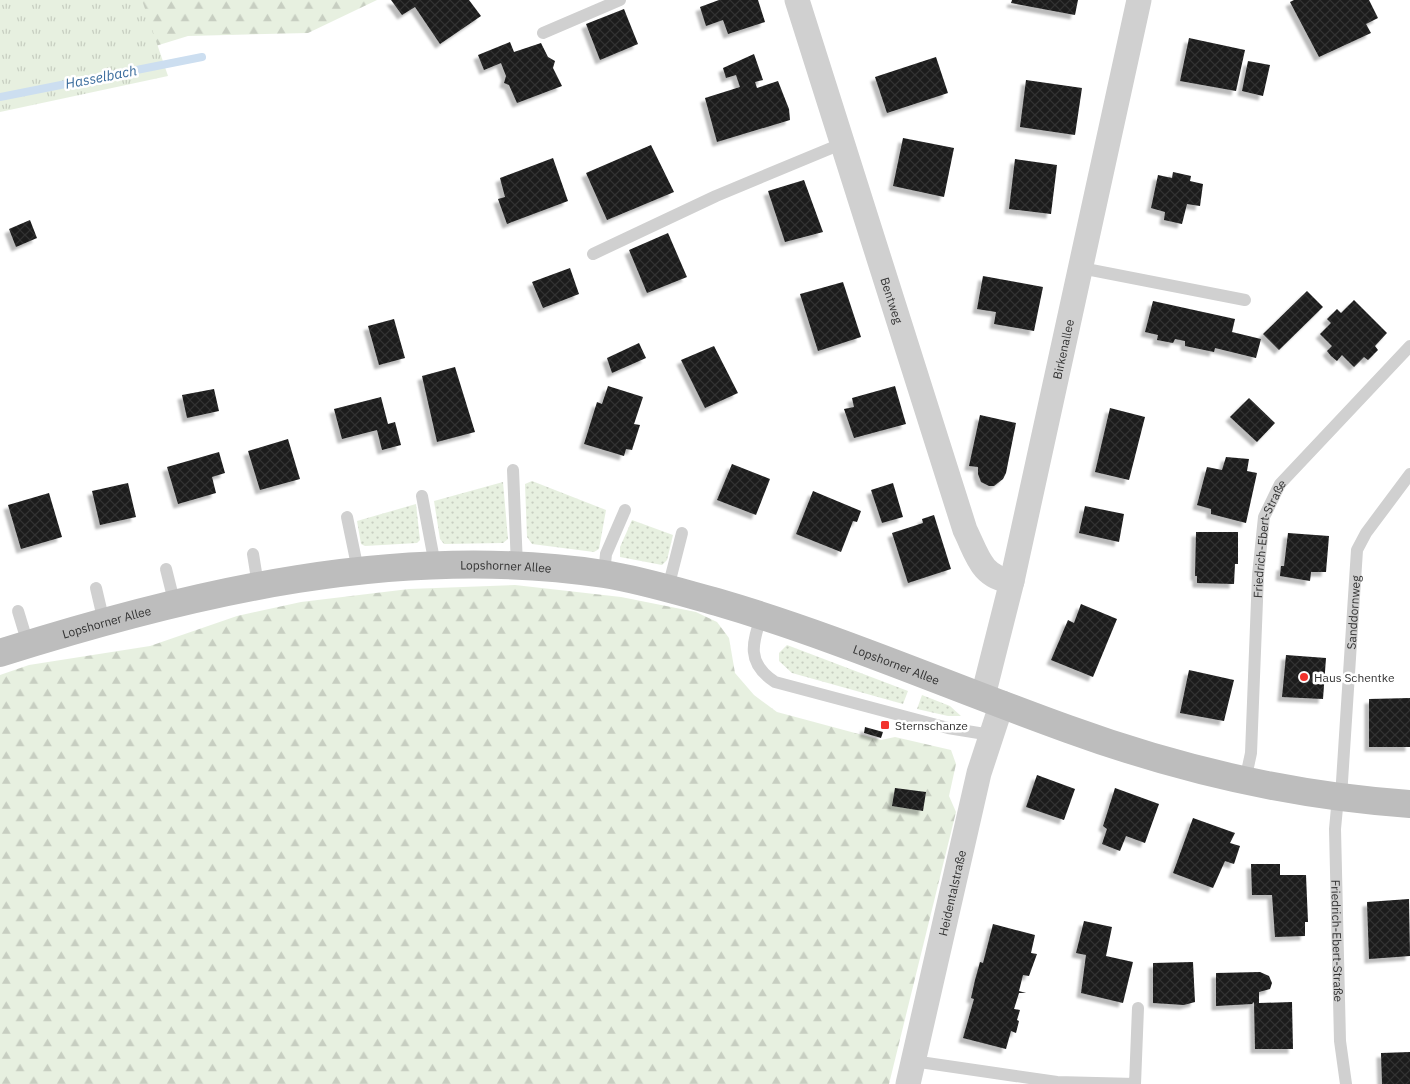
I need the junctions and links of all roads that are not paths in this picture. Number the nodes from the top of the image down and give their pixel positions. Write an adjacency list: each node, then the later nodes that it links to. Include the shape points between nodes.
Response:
1 (620, 0): 4 (lane)
2 (797, 0): 5 (street, Bentweg)
3 (1139, 0): 7 (street, Birkenallee)
4 (543, 33)
5 (841, 144): 6 (lane, via 716,196); 22 (street, Bentweg, via 966,530 985,570 998,580)
6 (593, 254)
7 (1081, 268): 8 (lane); 22 (street, Birkenallee)
8 (1245, 300)
9 (1410, 346): 34 (lane, Friedrich-Ebert-Straße, via 1280,484 1264,517 1258,575 1251,753)
10 (513, 470): 18 (lane)
11 (1410, 474): 35 (lane, Sanddornweg, via 1356,550)
12 (422, 496): 17 (lane)
13 (625, 510): 21 (lane, via 606,554)
14 (347, 517): 20 (lane)
15 (682, 533): 25 (lane)
16 (253, 554): 23 (lane)
17 (435, 565): 18 (main road, Lopshorner Allee); 20 (main road, Lopshorner Allee)
18 (518, 566): 21 (main road, Lopshorner Allee)
19 (166, 569): 26 (lane)
20 (358, 570): 23 (main road, Lopshorner Allee)
21 (604, 574): 25 (main road, Lopshorner Allee)
22 (1012, 582): 32 (street, Birkenallee)
23 (258, 584): 26 (main road, Lopshorner Allee)
24 (96, 588): 29 (lane)
25 (668, 588): 28 (main road, Lopshorner Allee)
26 (176, 605): 29 (main road, Lopshorner Allee)
27 (18, 611): 30 (lane)
28 (762, 615): 32 (main road, Lopshorner Allee); 33 (lane, via 753,651 757,665 775,682 948,728)
29 (104, 622): 30 (main road, Lopshorner Allee)
30 (28, 644): 31 (main road, Lopshorner Allee)
31 (0, 653)
32 (993, 699): 33 (street, Heidentalstraße); 34 (main road, via 1119,746)
33 (991, 735): 38 (street, Heidentalstraße, via 979,773)
34 (1245, 781): 35 (main road)
35 (1339, 797): 36 (main road); 39 (lane, Friedrich-Ebert-Straße, via 1335,830 1340,1041)
36 (1410, 804)
37 (1138, 1008): 38 (lane, via 1135,1084)
38 (911, 1072)
39 (1346, 1084)

